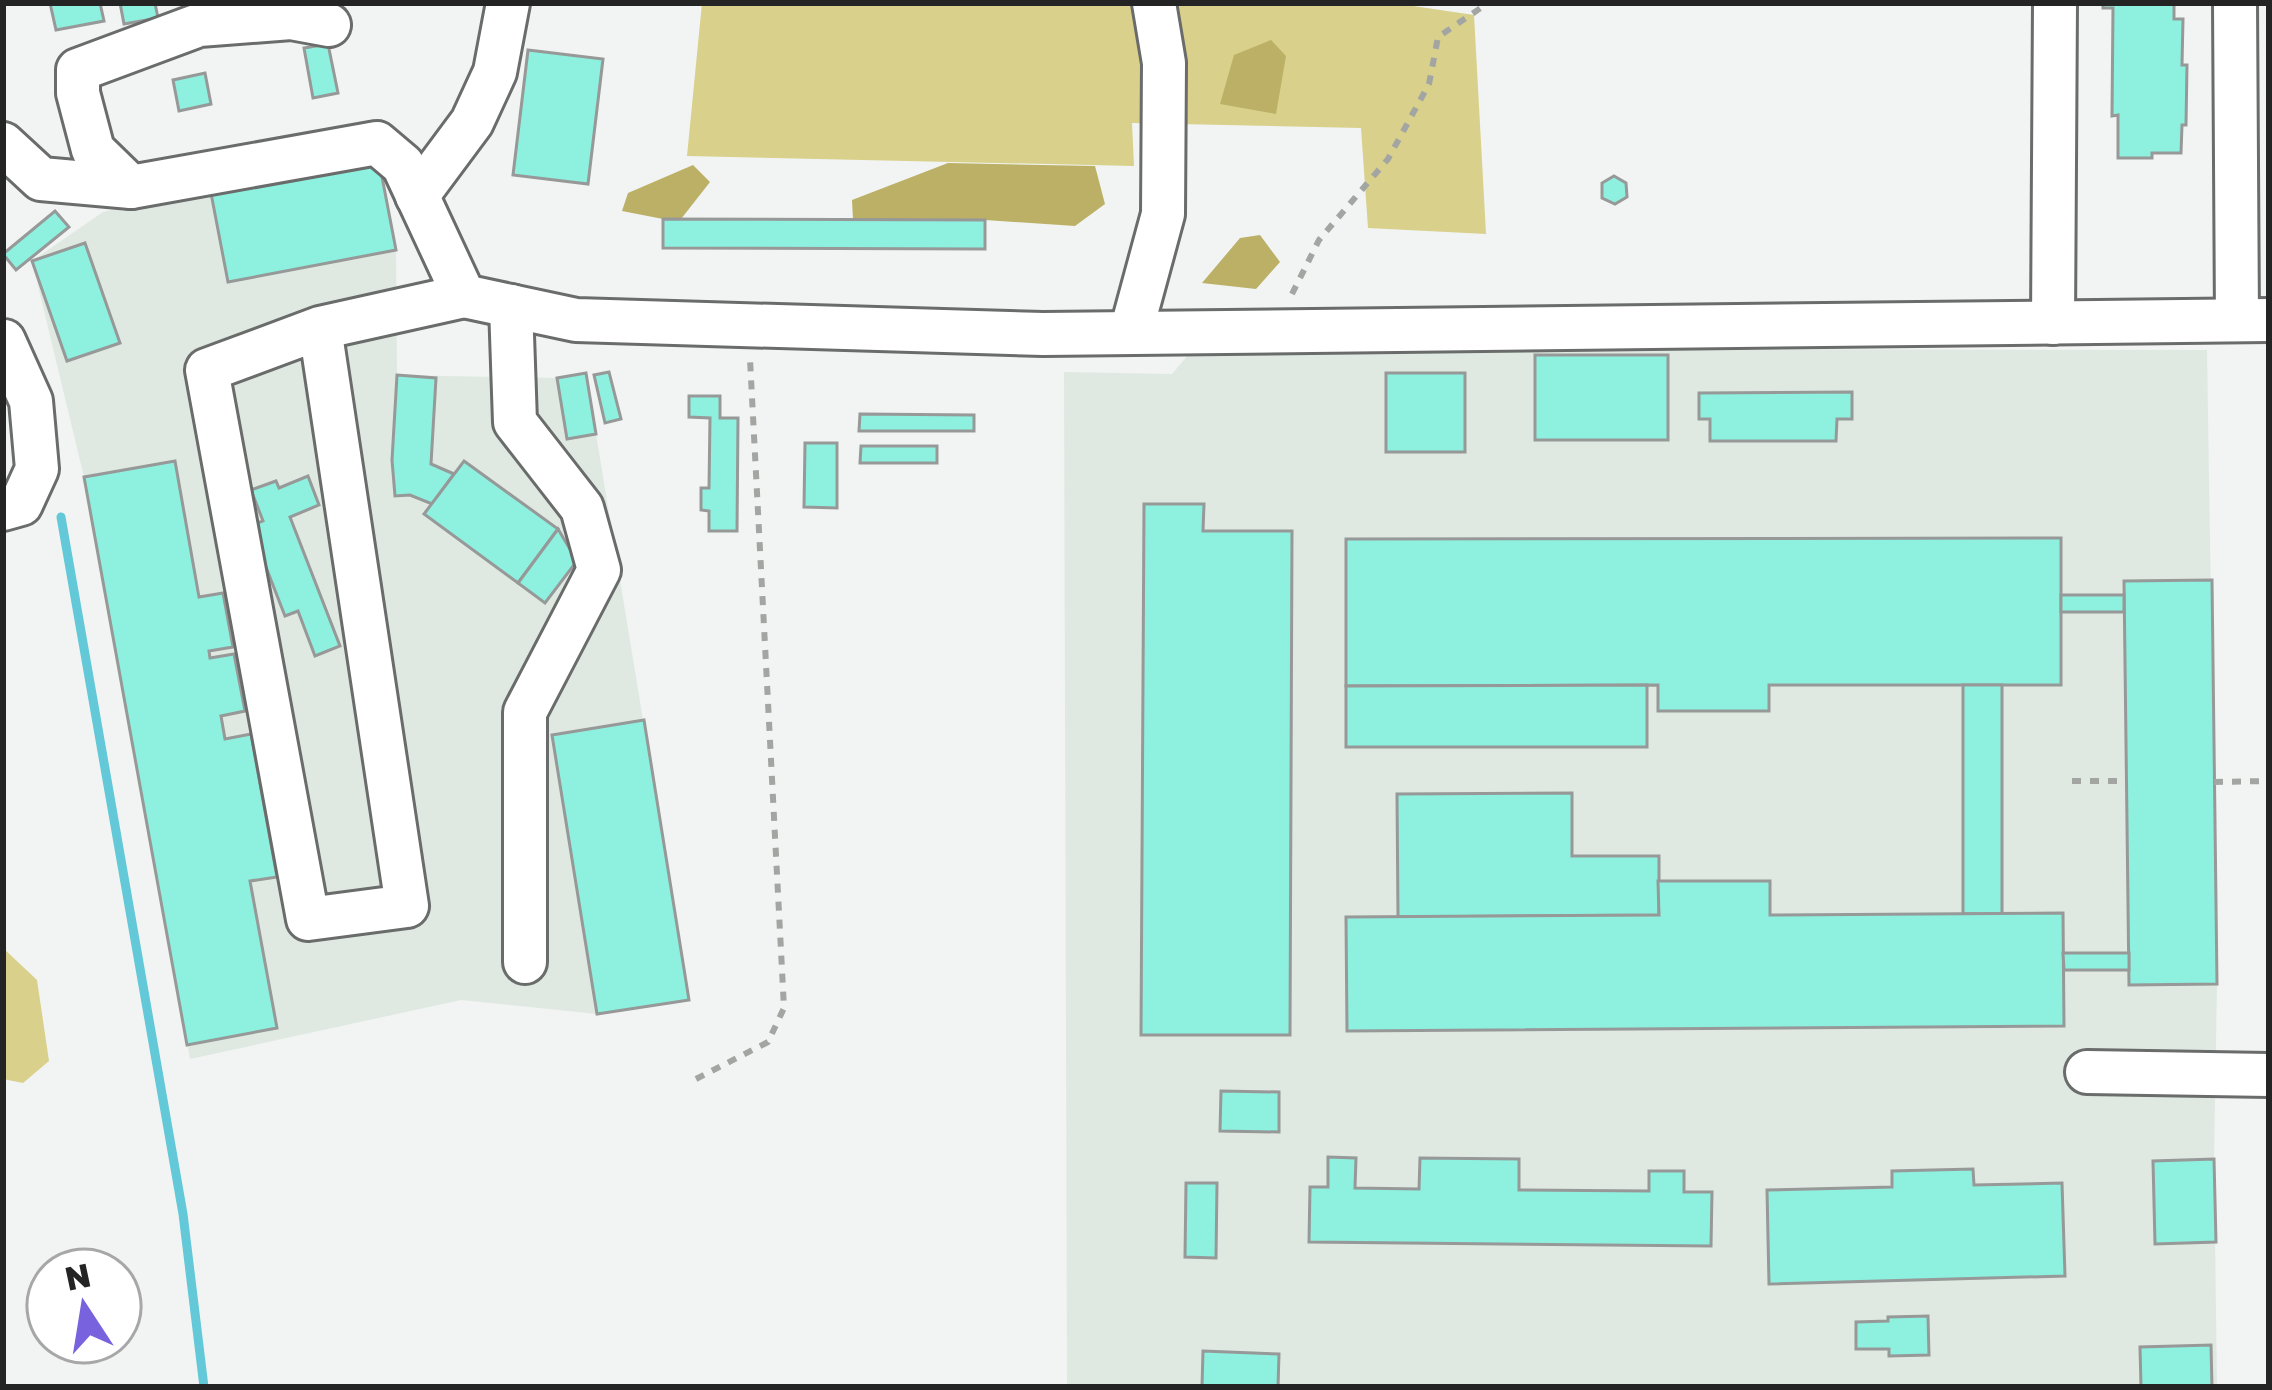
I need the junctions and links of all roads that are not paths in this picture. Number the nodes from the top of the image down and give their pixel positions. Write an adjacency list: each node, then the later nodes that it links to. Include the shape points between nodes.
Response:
1 (508, 3): 8 (street, via 495,72 472,122)
2 (1154, 3): 14 (street, via 1164,63 1162,214)
3 (2055, 3): 12 (street)
4 (2234, 3): 11 (street)
5 (329, 25): 7 (street, via 290,18 200,25 78,70 93,150)
6 (3, 144): 7 (street, via 41,179)
7 (130, 187): 8 (street, via 377,143 403,165)
8 (417, 196): 9 (street)
9 (464, 296): 10 (street); 13 (street)
10 (511, 306): 14 (street, via 576,320); 17 (street, via 515,422 582,508 599,571 525,712)
11 (2253, 320): 12 (street)
12 (2053, 323): 14 (street)
13 (320, 328): 13 (street, via 207,370 308,920 407,907)
14 (1130, 332)
15 (4, 340): 16 (street, via 31,401 37,470 20,504)
16 (3, 509)
17 (525, 962)
18 (2087, 1072): 19 (street)
19 (2269, 1075)

